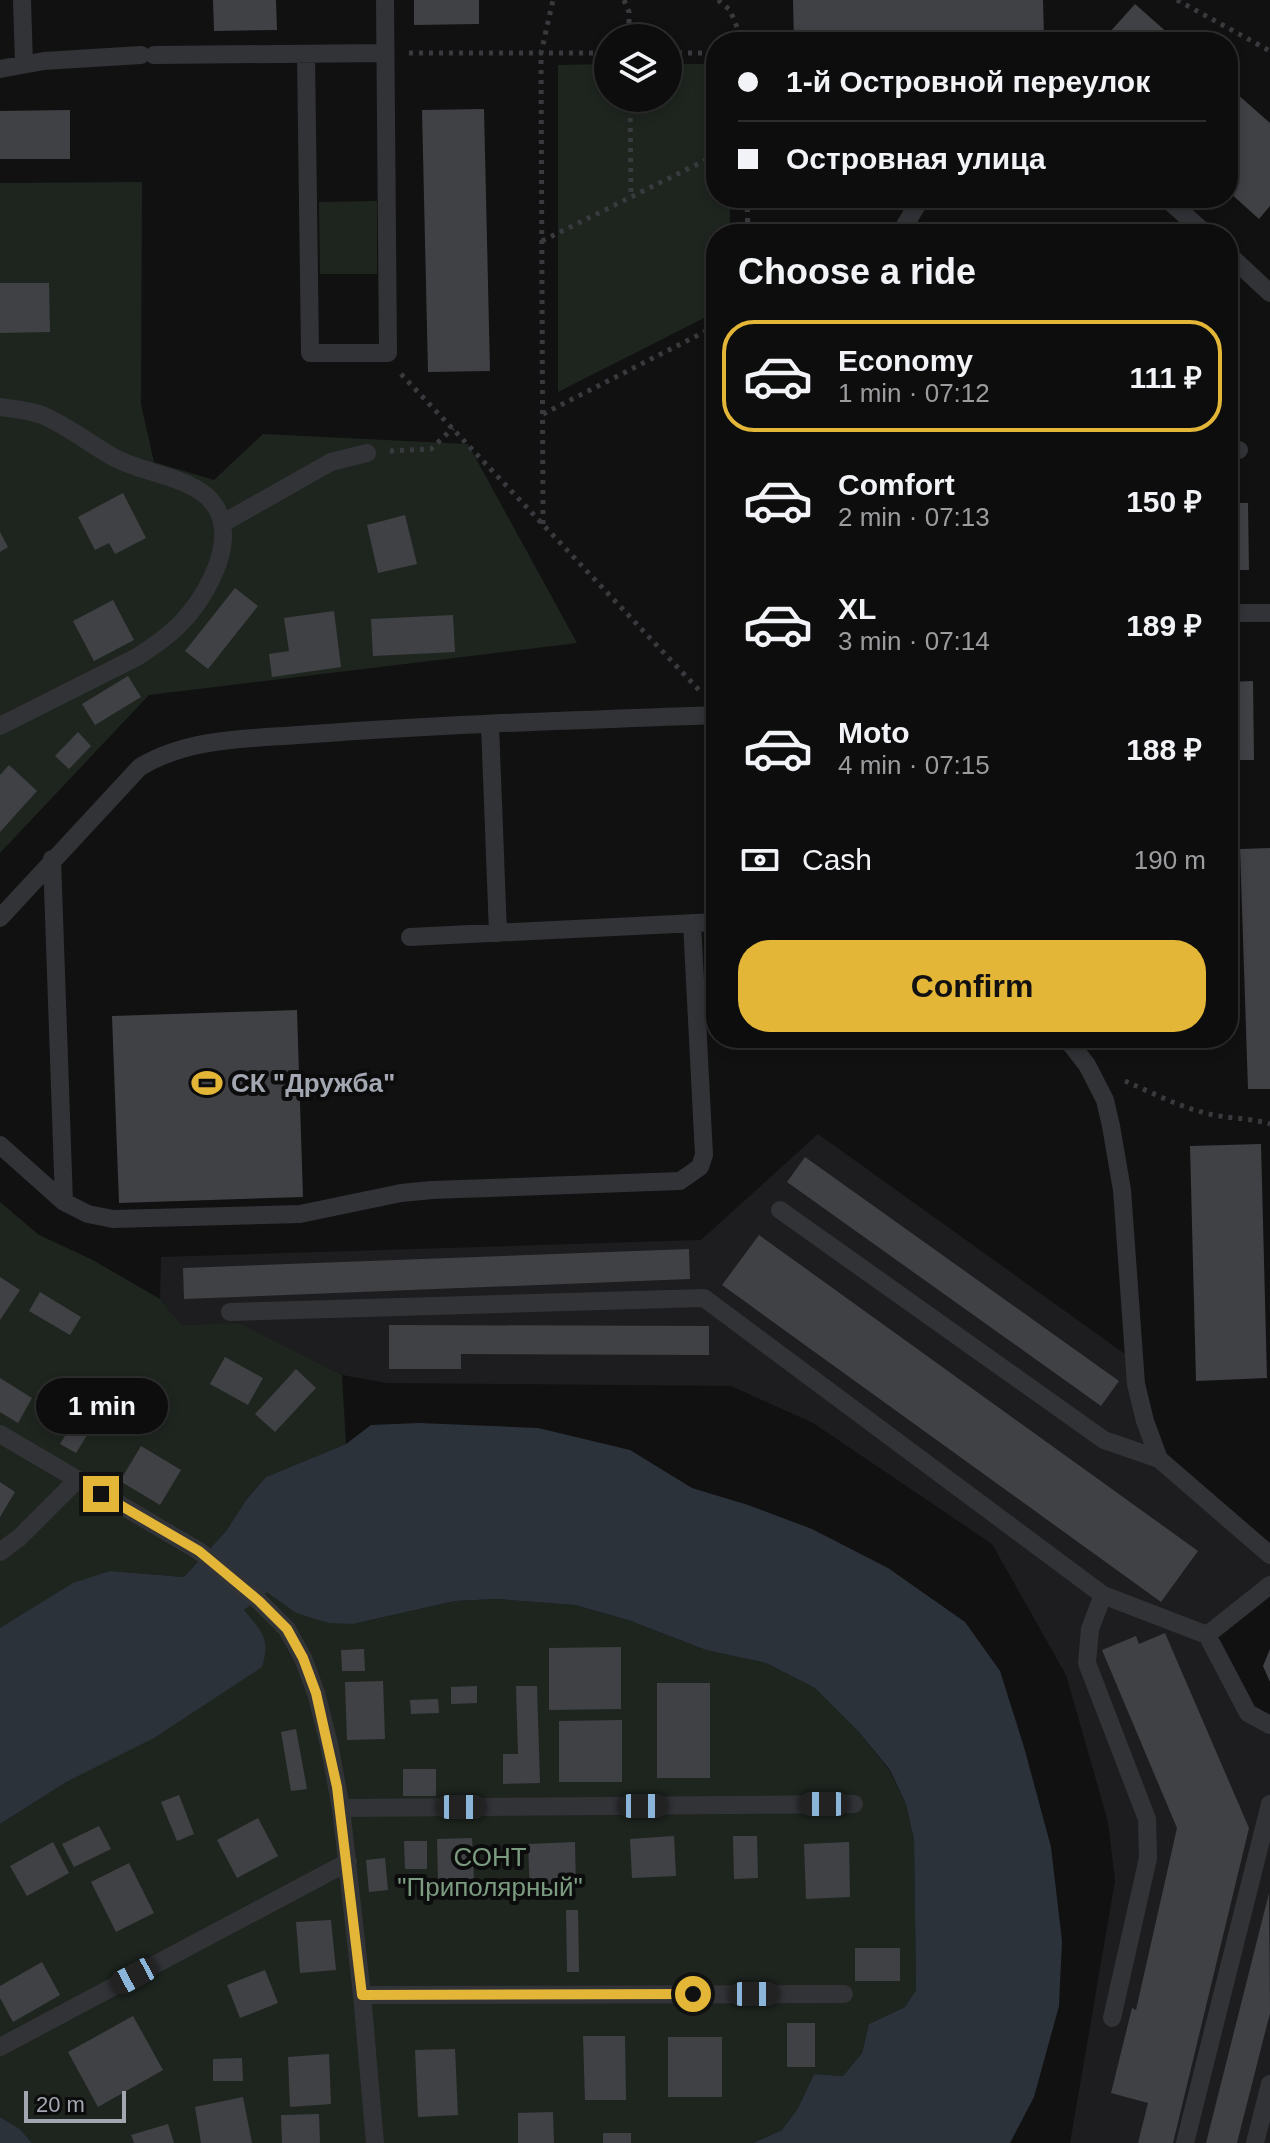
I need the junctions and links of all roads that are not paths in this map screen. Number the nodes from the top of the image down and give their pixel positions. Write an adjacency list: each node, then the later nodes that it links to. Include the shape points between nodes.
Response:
1 (22, 0): 5 (lane)
2 (385, 0): 3 (lane)
3 (385, 53): 4 (lane); 4 (lane, via 388,353 310,353)
4 (306, 54): 5 (lane, via 148,55)
5 (24, 64): 6 (lane)
6 (0, 69)
7 (1177, 208): 8 (lane)
8 (1195, 224)
9 (1238, 268): 10 (lane)
10 (1270, 293)
11 (0, 407): 13 (lane, via 43,416 145,472 201,492)
12 (367, 453): 13 (lane, via 331,462)
13 (223, 523): 18 (lane, via 221,558 179,626 137,657)
14 (1238, 613): 15 (lane)
15 (1270, 613)
16 (706, 715): 17 (lane)
17 (490, 725): 19 (lane, via 203,743 161,754 140,767); 23 (lane)
18 (0, 726)
19 (52, 859): 20 (lane); 27 (lane)
20 (0, 918)
21 (706, 922): 22 (lane)
22 (692, 923): 23 (lane); 27 (lane, via 704,1155 700,1167 680,1181 432,1190 300,1214 113,1219)
23 (498, 933): 24 (lane)
24 (410, 937)
25 (1074, 1048): 31 (lane, via 1105,1100 1116,1148 1136,1384)
26 (0, 1145): 27 (lane)
27 (64, 1202)
28 (780, 1210): 31 (lane, via 1104,1440)
29 (230, 1312): 36 (lane, via 704,1298)
30 (0, 1434): 32 (lane)
31 (1159, 1459): 34 (lane)
32 (77, 1480): 33 (lane); 41 (lane, via 199,1551 287,1629 316,1693)
33 (0, 1552)
34 (1270, 1555)
35 (1270, 1585): 37 (lane)
36 (1103, 1595): 37 (lane); 45 (lane, via 1090,1629 1087,1663 1147,1819 1148,1845)
37 (1207, 1635): 38 (lane, via 1248,1713)
38 (1270, 1725)
39 (854, 1804): 41 (lane)
40 (1270, 1804): 49 (lane)
41 (341, 1808): 42 (lane)
42 (348, 1862): 44 (lane); 46 (lane)
43 (844, 1994): 44 (lane)
44 (362, 1995): 48 (lane)
45 (1112, 2018)
46 (0, 2047)
47 (1270, 2084): 50 (lane)
48 (375, 2143)
49 (1185, 2143)
50 (1255, 2143)

